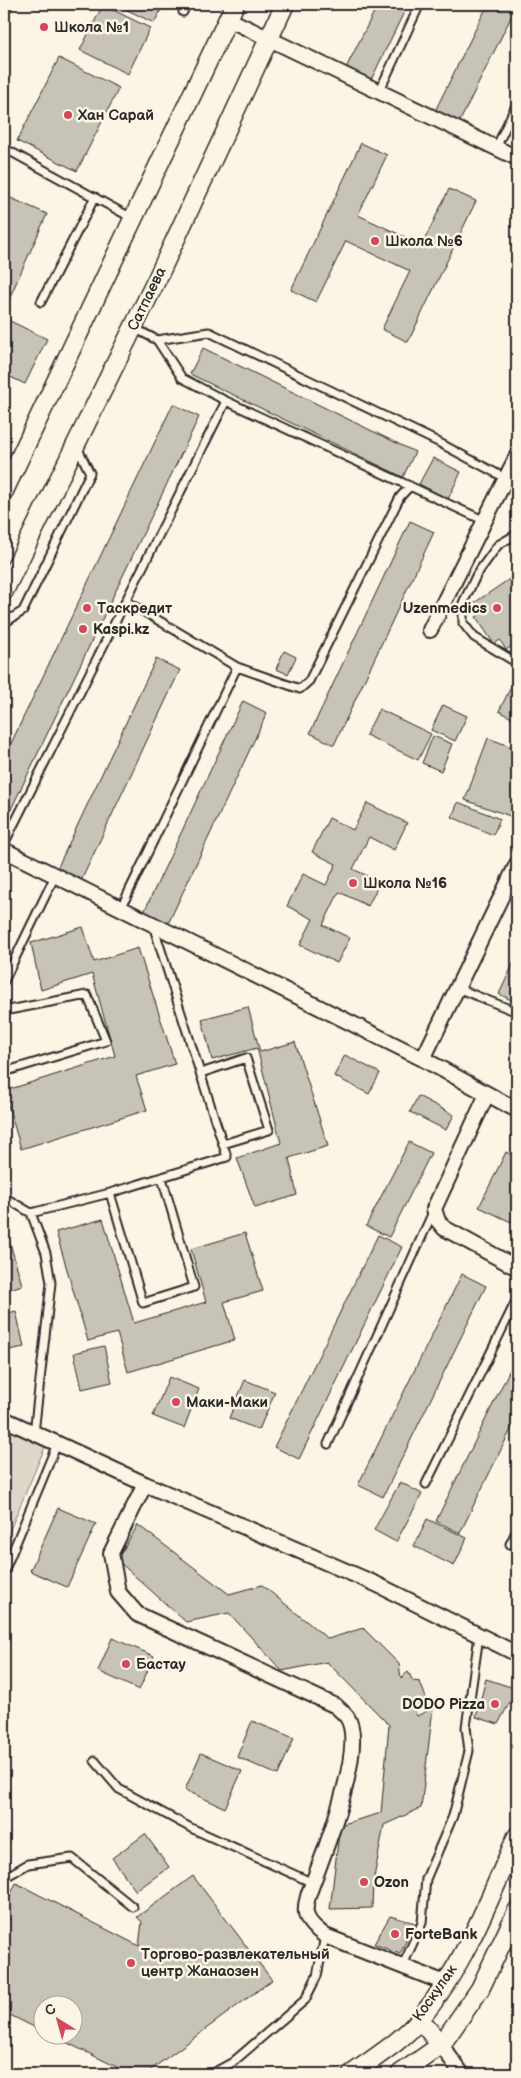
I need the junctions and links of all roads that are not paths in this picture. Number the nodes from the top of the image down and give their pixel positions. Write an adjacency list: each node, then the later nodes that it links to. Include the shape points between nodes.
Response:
1 (186, 4): 4 (lane)
2 (285, 4): 6 (street, Сатпаева)
3 (420, 4): 7 (lane)
4 (182, 12)
5 (232, 12): 6 (street); 13 (street)
6 (268, 39): 7 (street); 15 (street, Сатпаева)
7 (379, 92): 10 (street)
8 (517, 103): 10 (lane)
9 (4, 148): 12 (lane)
10 (496, 148): 11 (street)
11 (517, 158)
12 (95, 198): 13 (lane); 14 (lane)
13 (132, 218): 22 (street)
14 (41, 302)
15 (133, 328): 16 (lane); 18 (street, Сатпаева)
16 (157, 340): 17 (lane, via 182,378); 20 (lane, via 209,332 436,441)
17 (226, 401): 21 (lane); 26 (lane)
18 (76, 444): 25 (street, Сатпаева); 27 (lane, via 90,473 24,611)
19 (517, 456): 20 (street)
20 (505, 478): 23 (street)
21 (410, 486): 23 (lane); 30 (lane, via 400,497 309,681 300,689)
22 (4, 491)
23 (483, 520): 28 (street)
24 (517, 534): 29 (lane, via 498,545 477,574 463,603 463,623 474,637)
25 (4, 591)
26 (126, 601): 30 (lane); 31 (lane)
27 (4, 623)
28 (430, 630)
29 (517, 664)
30 (237, 667): 35 (lane)
31 (4, 844)
32 (4, 850): 34 (street)
33 (517, 864): 38 (street)
34 (55, 876): 35 (street); 37 (lane)
35 (121, 908): 36 (street)
36 (153, 925): 41 (street); 43 (lane)
37 (4, 981)
38 (456, 988): 40 (lane); 41 (street)
39 (4, 1004): 42 (lane, via 9,1010 87,995 106,1041)
40 (517, 1012)
41 (423, 1059): 44 (street)
42 (4, 1072)
43 (200, 1073): 46 (lane); 46 (lane, via 246,1058 255,1085 269,1130)
44 (487, 1094): 45 (street); 50 (street)
45 (517, 1110)
46 (223, 1144): 47 (lane, via 227,1157)
47 (162, 1178): 48 (lane); 48 (lane, via 194,1287 143,1302)
48 (110, 1193): 51 (lane)
49 (4, 1197): 51 (lane)
50 (434, 1209): 52 (street, via 444,1228); 57 (lane)
51 (31, 1213): 55 (lane, via 46,1253 50,1283)
52 (517, 1268)
53 (517, 1299): 59 (lane)
54 (4, 1419): 55 (street)
55 (34, 1434): 56 (street)
56 (58, 1444): 58 (street); 62 (lane)
57 (328, 1444)
58 (145, 1484): 63 (street, via 376,1584); 68 (street, via 111,1553 118,1592 137,1614 336,1706 348,1718 352,1734 342,1802)
59 (426, 1484)
60 (517, 1530): 61 (lane)
61 (510, 1544)
62 (4, 1572)
63 (478, 1636): 64 (street); 72 (lane, via 466,1727 469,1751 453,1816 426,1879 422,1922)
64 (517, 1654)
65 (95, 1761): 68 (lane, via 119,1790 191,1828)
66 (517, 1836): 73 (street, Коскулак, via 474,1934)
67 (4, 1878): 69 (lane, via 28,1864 72,1858)
68 (313, 1883): 71 (street, via 306,1912 311,1924)
69 (133, 1907)
70 (517, 1911): 75 (street, via 480,1989)
71 (325, 1936): 72 (street); 76 (lane, via 317,1976 305,2000 233,2062)
72 (403, 1965): 73 (street)
73 (445, 1983): 74 (street, Коскулак)
74 (420, 2020): 75 (street); 77 (street, Коскулак)
75 (441, 2045): 78 (street); 79 (street)
76 (211, 2074)
77 (352, 2074)
78 (400, 2074)
79 (462, 2074)

